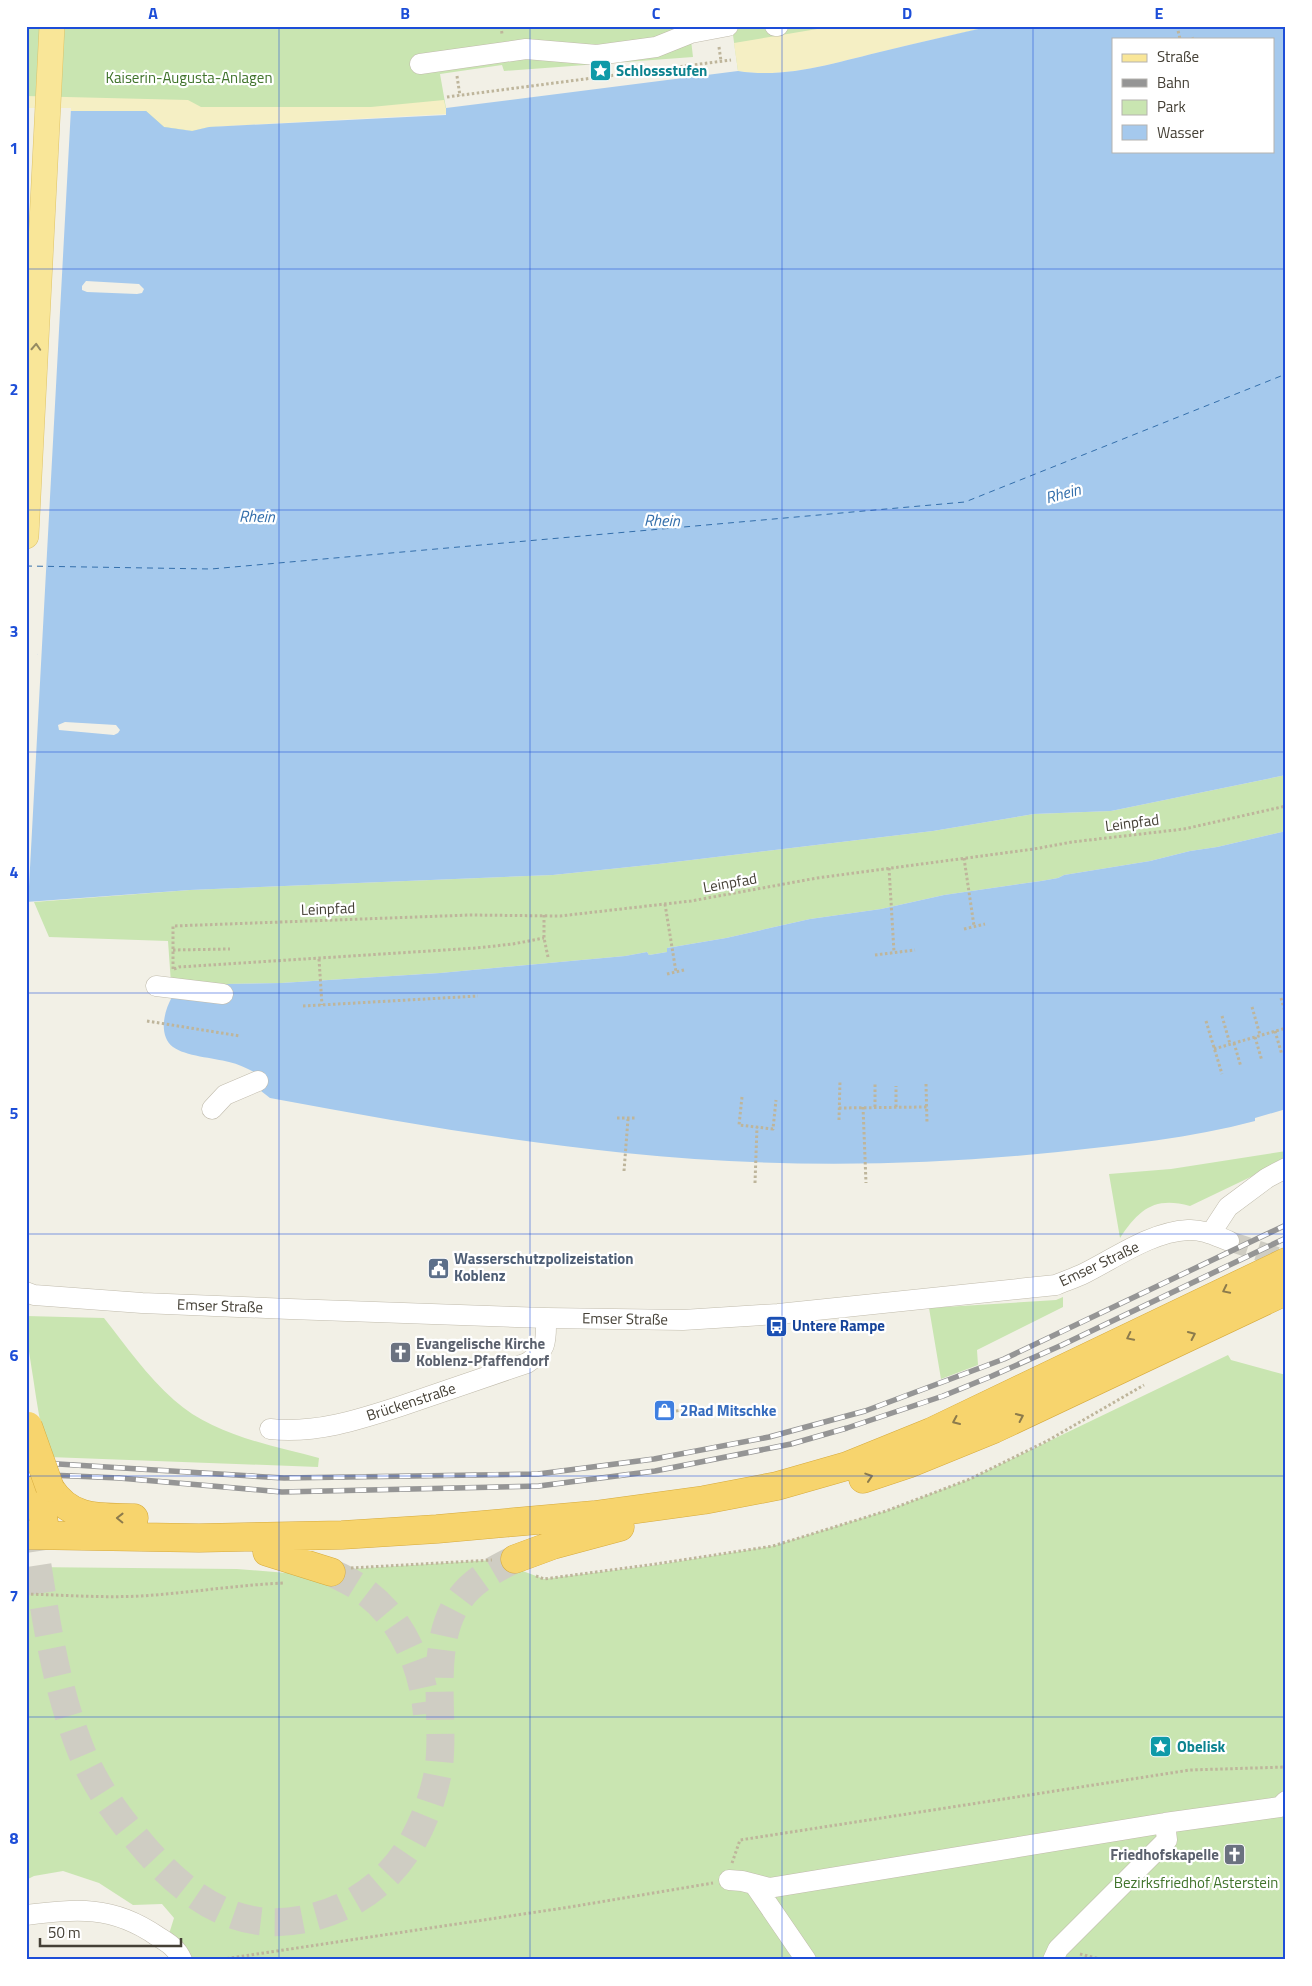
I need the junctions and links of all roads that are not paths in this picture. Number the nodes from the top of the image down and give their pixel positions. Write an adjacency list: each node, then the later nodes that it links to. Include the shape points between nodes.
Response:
1 (37, 26): 5 (main road)
2 (52, 26): 6 (main road, one-way to 2)
3 (728, 26): 4 (street, via 691,33 656,47 597,55 526,49)
4 (420, 64)
5 (26, 248)
6 (26, 536)
7 (156, 986): 8 (street)
8 (223, 994)
9 (258, 1081): 10 (street, via 225,1095)
10 (212, 1109)
11 (1286, 1168): 15 (street, Emser Straße, via 1228,1207 1220,1237 1189,1230 1171,1232 1056,1285 683,1320)
12 (1278, 1265): 18 (highway, one-way to 18)
13 (1286, 1291): 20 (highway, one-way to 13, via 752,1508 814,1494 879,1474 994,1429)
14 (26, 1292): 15 (street, Emser Straße, via 157,1304)
15 (546, 1318): 17 (street, Brückenstraße, via 544,1346 539,1356 527,1363 345,1423 288,1431)
16 (27, 1419): 19 (highway, bridge)
17 (270, 1430)
18 (931, 1432): 19 (highway, one-way to 19, via 795,1465 680,1486 545,1503 288,1519 100,1517 74,1511 63,1504); 19 (highway, via 847,1466 777,1486 704,1500 520,1523 342,1535 199,1538)
19 (35, 1516): 21 (highway)
20 (620, 1527): 21 (highway, via 445,1545); 22 (highway)
21 (267, 1552): 23 (highway)
22 (515, 1559)
23 (331, 1572)
24 (1286, 1800): 25 (street, via 1280,1807)
25 (1165, 1823): 27 (street, via 769,1888); 31 (street, via 1167,1840 1058,1949)
26 (728, 1880): 27 (street)
27 (754, 1884): 30 (street)
28 (26, 1915): 29 (street, via 94,1910 124,1918 170,1944)
29 (182, 1960)
30 (806, 1960)
31 (1054, 1960)

